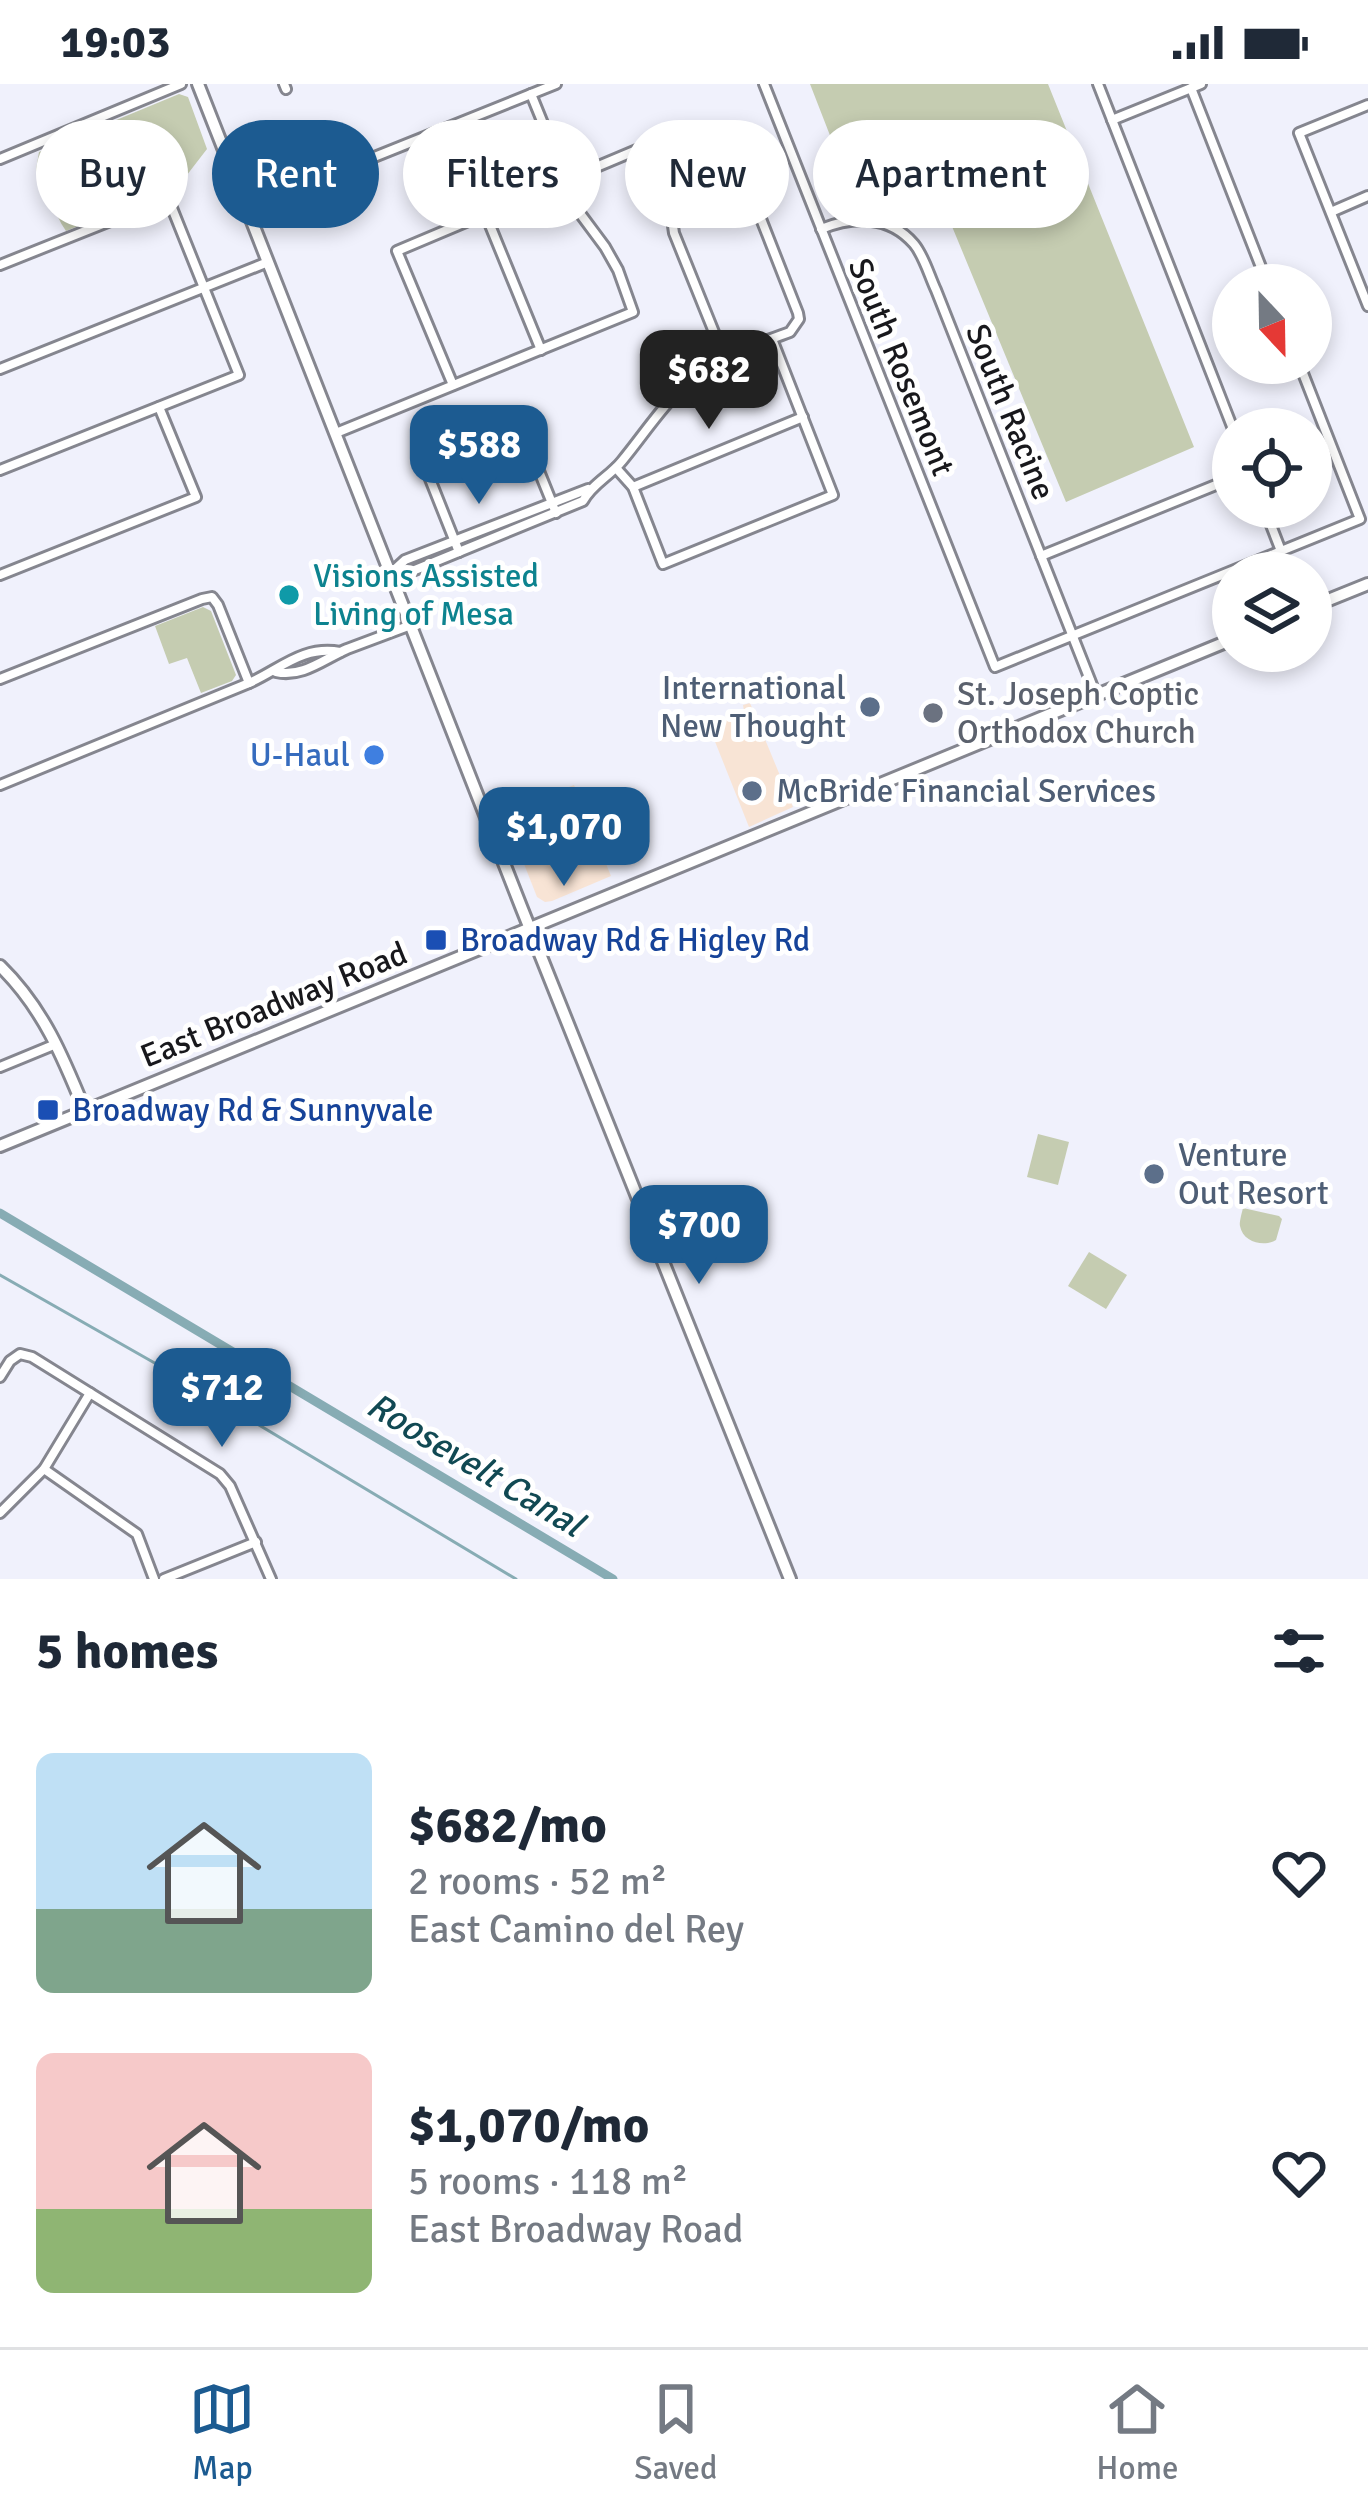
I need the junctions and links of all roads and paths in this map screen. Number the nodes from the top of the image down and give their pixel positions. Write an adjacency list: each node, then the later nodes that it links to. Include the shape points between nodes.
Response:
1 (181, 84): 13 (street)
2 (198, 84): 9 (main road)
3 (556, 84): 7 (street)
4 (764, 84): 20 (street, South Rosemont)
5 (1098, 84): 11 (street)
6 (1196, 86): 11 (street); 22 (street)
7 (530, 94): 10 (street); 12 (street)
8 (1368, 105): 15 (street, via 1299,133)
9 (213, 120)
10 (541, 120)
11 (1112, 120): 34 (street)
12 (379, 155)
13 (0, 159)
14 (1368, 196): 15 (street)
15 (1330, 212): 25 (street)
16 (255, 228): 21 (main road)
17 (450, 228): 32 (street, via 397,251)
18 (491, 228): 28 (street)
19 (591, 228): 28 (street, via 633,312)
20 (821, 229): 50 (street, South Racine, via 867,219 916,246); 56 (street, South Rosemont, via 995,667)
21 (268, 262): 24 (street); 36 (main road)
22 (1260, 264)
23 (0, 266): 24 (street, via 168,198)
24 (204, 287): 30 (street); 33 (street, via 239,375)
25 (1365, 289): 26 (street)
26 (1368, 307)
27 (772, 339): 29 (street); 29 (street, via 790,332 798,314 750,192 725,189 672,219); 35 (street)
28 (541, 350): 32 (street)
29 (724, 357): 38 (street, via 686,382)
30 (0, 369)
31 (1307, 384): 48 (street, via 1360,519)
32 (453, 385): 36 (street)
33 (159, 406): 40 (street); 52 (street, via 196,497)
34 (1225, 408)
35 (803, 418): 41 (street); 41 (street, via 833,495 663,564)
36 (336, 433): 51 (main road)
37 (524, 434): 44 (street)
38 (616, 468): 41 (street); 43 (street)
39 (425, 469): 47 (street)
40 (0, 470)
41 (632, 487)
42 (1212, 487): 50 (street)
43 (590, 489): 44 (street); 45 (street)
44 (551, 502): 45 (street); 47 (street)
45 (556, 513): 49 (street)
46 (1272, 528): 48 (street)
47 (454, 540): 49 (street); 51 (street)
48 (1281, 551): 56 (street)
49 (459, 552): 51 (street)
50 (1041, 556): 56 (street, South Racine)
51 (391, 573): 55 (main road)
52 (0, 575)
53 (1368, 584): 54 (main road)
54 (1332, 599)
55 (411, 625): 59 (street, via 340,652 305,655); 62 (main road)
56 (1072, 635): 60 (street, South Racine)
57 (1212, 648): 60 (main road, East Broadway Road)
58 (0, 679): 59 (street, via 212,597)
59 (249, 683): 61 (street)
60 (1096, 695): 62 (main road, East Broadway Road)
61 (0, 785)
62 (530, 928): 66 (main road, East Broadway Road); 76 (main road)
63 (0, 967): 64 (main road)
64 (57, 1043): 65 (street); 66 (main road)
65 (0, 1067)
66 (85, 1111): 67 (main road, East Broadway Road)
67 (0, 1146)
68 (0, 1376): 69 (street, via 20,1354)
69 (90, 1393): 70 (street); 72 (street, via 220,1474)
70 (44, 1469): 71 (street); 73 (street, via 137,1534)
71 (0, 1513)
72 (256, 1542): 74 (street); 75 (street)
73 (154, 1579)
74 (164, 1579)
75 (271, 1579)
76 (790, 1579)

